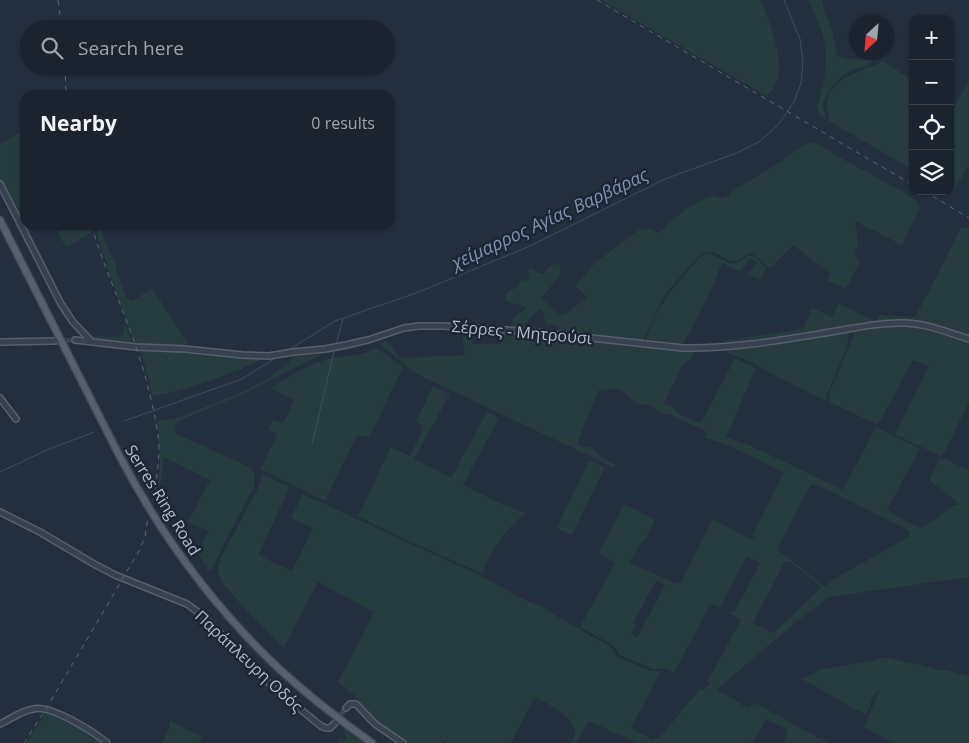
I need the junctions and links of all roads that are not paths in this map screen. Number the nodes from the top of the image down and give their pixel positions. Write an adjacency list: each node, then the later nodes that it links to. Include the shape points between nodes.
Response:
1 (0, 184): 3 (street)
2 (0, 220): 17 (main road, Serres Ring Road, via 135,486 167,538 235,624 271,661)
3 (20, 223)
4 (24, 230): 8 (street, via 73,322)
5 (969, 339): 8 (street, Σέρρες - Μητρούσι, via 924,326 897,323 726,347 683,348 465,326 419,326 341,346 269,356)
6 (75, 340): 8 (street, Σέρρες - Μητρούσι)
7 (55, 341): 9 (street)
8 (92, 341)
9 (0, 342)
10 (0, 398): 11 (street)
11 (16, 419)
12 (0, 512): 14 (street, Παράπλευρη Οδός, via 94,564 187,604 273,687 321,726 330,728)
13 (346, 708): 18 (street, via 356,704 374,724)
14 (335, 723)
15 (0, 724): 16 (street, via 39,708 78,723)
16 (108, 743)
17 (372, 743)
18 (403, 743)

